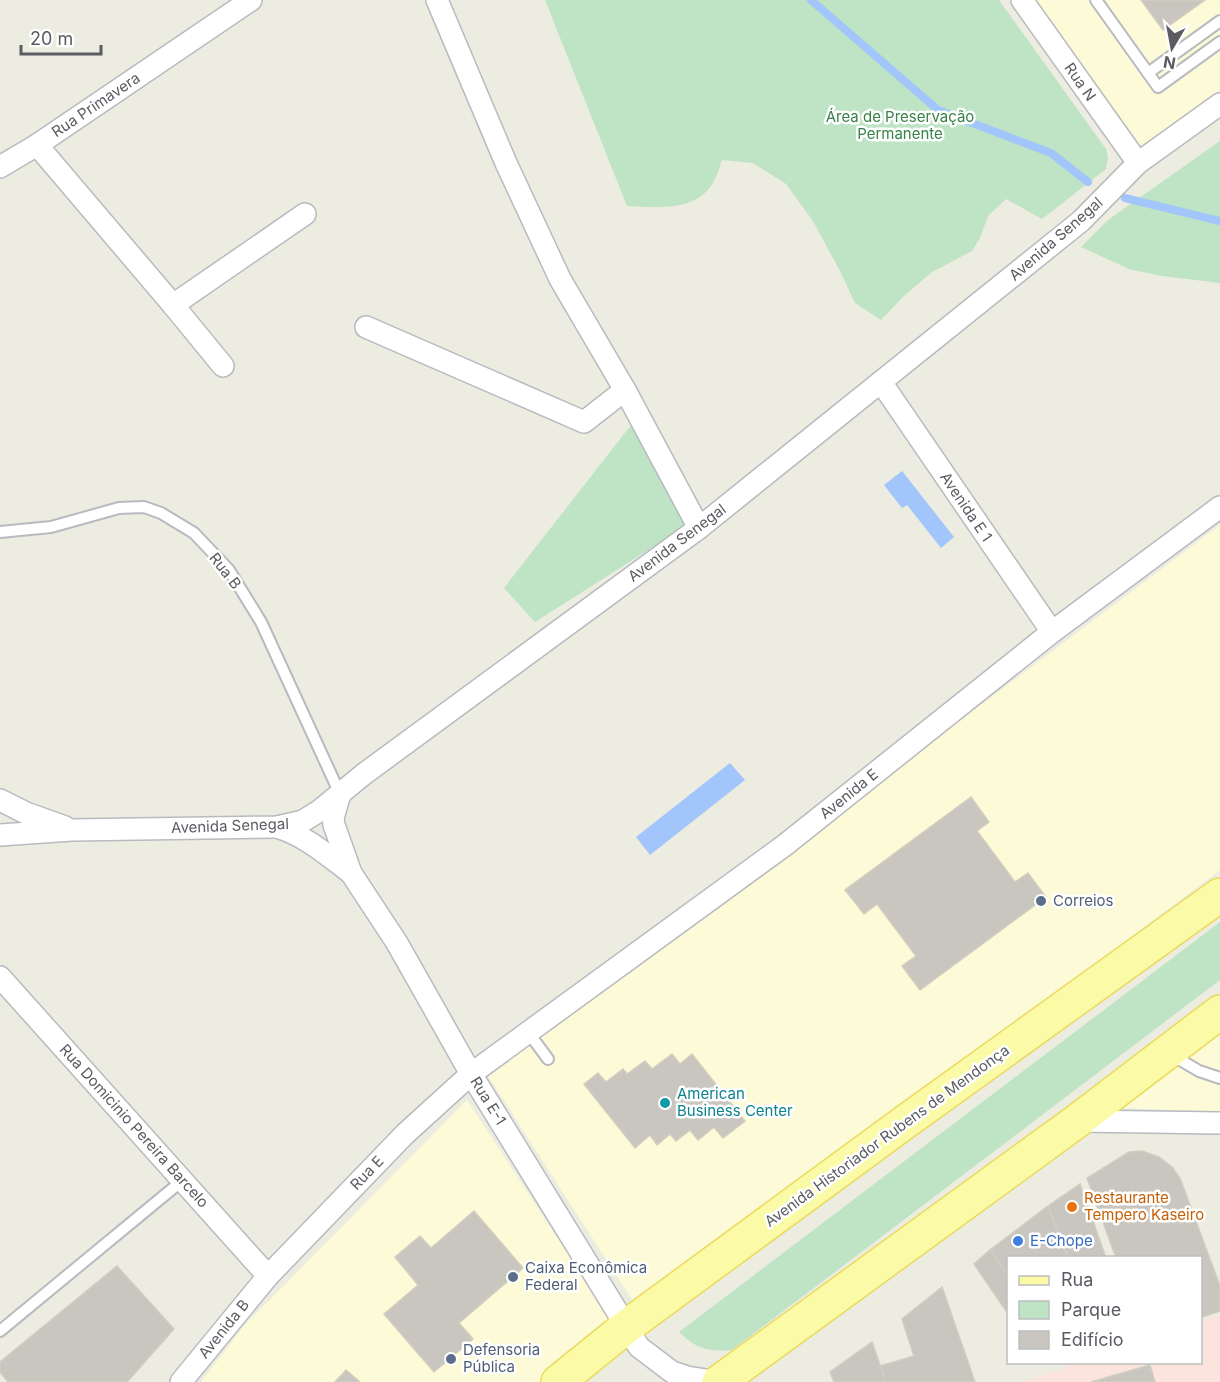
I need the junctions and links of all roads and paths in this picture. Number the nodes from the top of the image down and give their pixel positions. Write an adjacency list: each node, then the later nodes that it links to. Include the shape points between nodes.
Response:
1 (251, 0): 9 (street, Rua Primavera)
2 (436, 0): 17 (street, via 560,279)
3 (1022, 0): 10 (street, Rua N)
4 (1096, 0): 7 (lane)
5 (1220, 21): 7 (lane)
6 (1220, 42): 7 (lane, via 1158,87)
7 (1148, 73)
8 (1220, 104): 10 (street, Avenida Senegal)
9 (36, 145): 11 (street, Rua Primavera); 13 (street)
10 (1138, 163): 16 (street, Avenida Senegal, via 1081,221)
11 (0, 167)
12 (305, 214): 13 (street)
13 (173, 305): 15 (street)
14 (366, 327): 17 (street, via 584,422)
15 (223, 366)
16 (881, 382): 19 (street, Avenida Senegal); 21 (street, Avenida E 1)
17 (625, 390): 19 (street)
18 (1220, 507): 21 (street, Avenida E)
19 (699, 528): 22 (street, Avenida Senegal)
20 (0, 532): 22 (lane, Rua B, via 51,527 119,508 144,507 194,533 229,570 261,622)
21 (1052, 632): 31 (street, Avenida E, via 785,845)
22 (340, 794): 24 (street, Avenida Senegal, via 310,818); 27 (street, Rua E-1, via 333,818)
23 (0, 800): 25 (street, Avenida Senegal)
24 (277, 827): 25 (street, Avenida Senegal); 27 (street, Rua E-1, via 311,842)
25 (72, 830): 26 (street, Avenida Senegal)
26 (0, 835)
27 (351, 873): 34 (street, Rua E-1, via 397,943)
28 (1220, 895): 40 (main road, Avenida Historiador Rubens de Mendonça)
29 (0, 977): 38 (street, Rua Domicinio Pereira Barcelo)
30 (1220, 1012): 32 (main road)
31 (528, 1032): 33 (lane); 34 (street, Avenida E)
32 (1167, 1052): 35 (lane); 36 (main road)
33 (548, 1059)
34 (471, 1074): 39 (street, Rua E, via 405,1134); 40 (street, Rua E-1)
35 (1220, 1078)
36 (1077, 1120): 37 (street); 44 (main road)
37 (1220, 1123)
38 (183, 1180): 39 (street, Rua Domicinio Pereira Barcelo); 41 (lane)
39 (268, 1276): 42 (street, Avenida B)
40 (626, 1328): 43 (main road, Avenida Historiador Rubens de Mendonça); 44 (street, Rua E-1, via 639,1347 672,1372)
41 (0, 1331)
42 (181, 1382)
43 (558, 1382)
44 (719, 1382)

